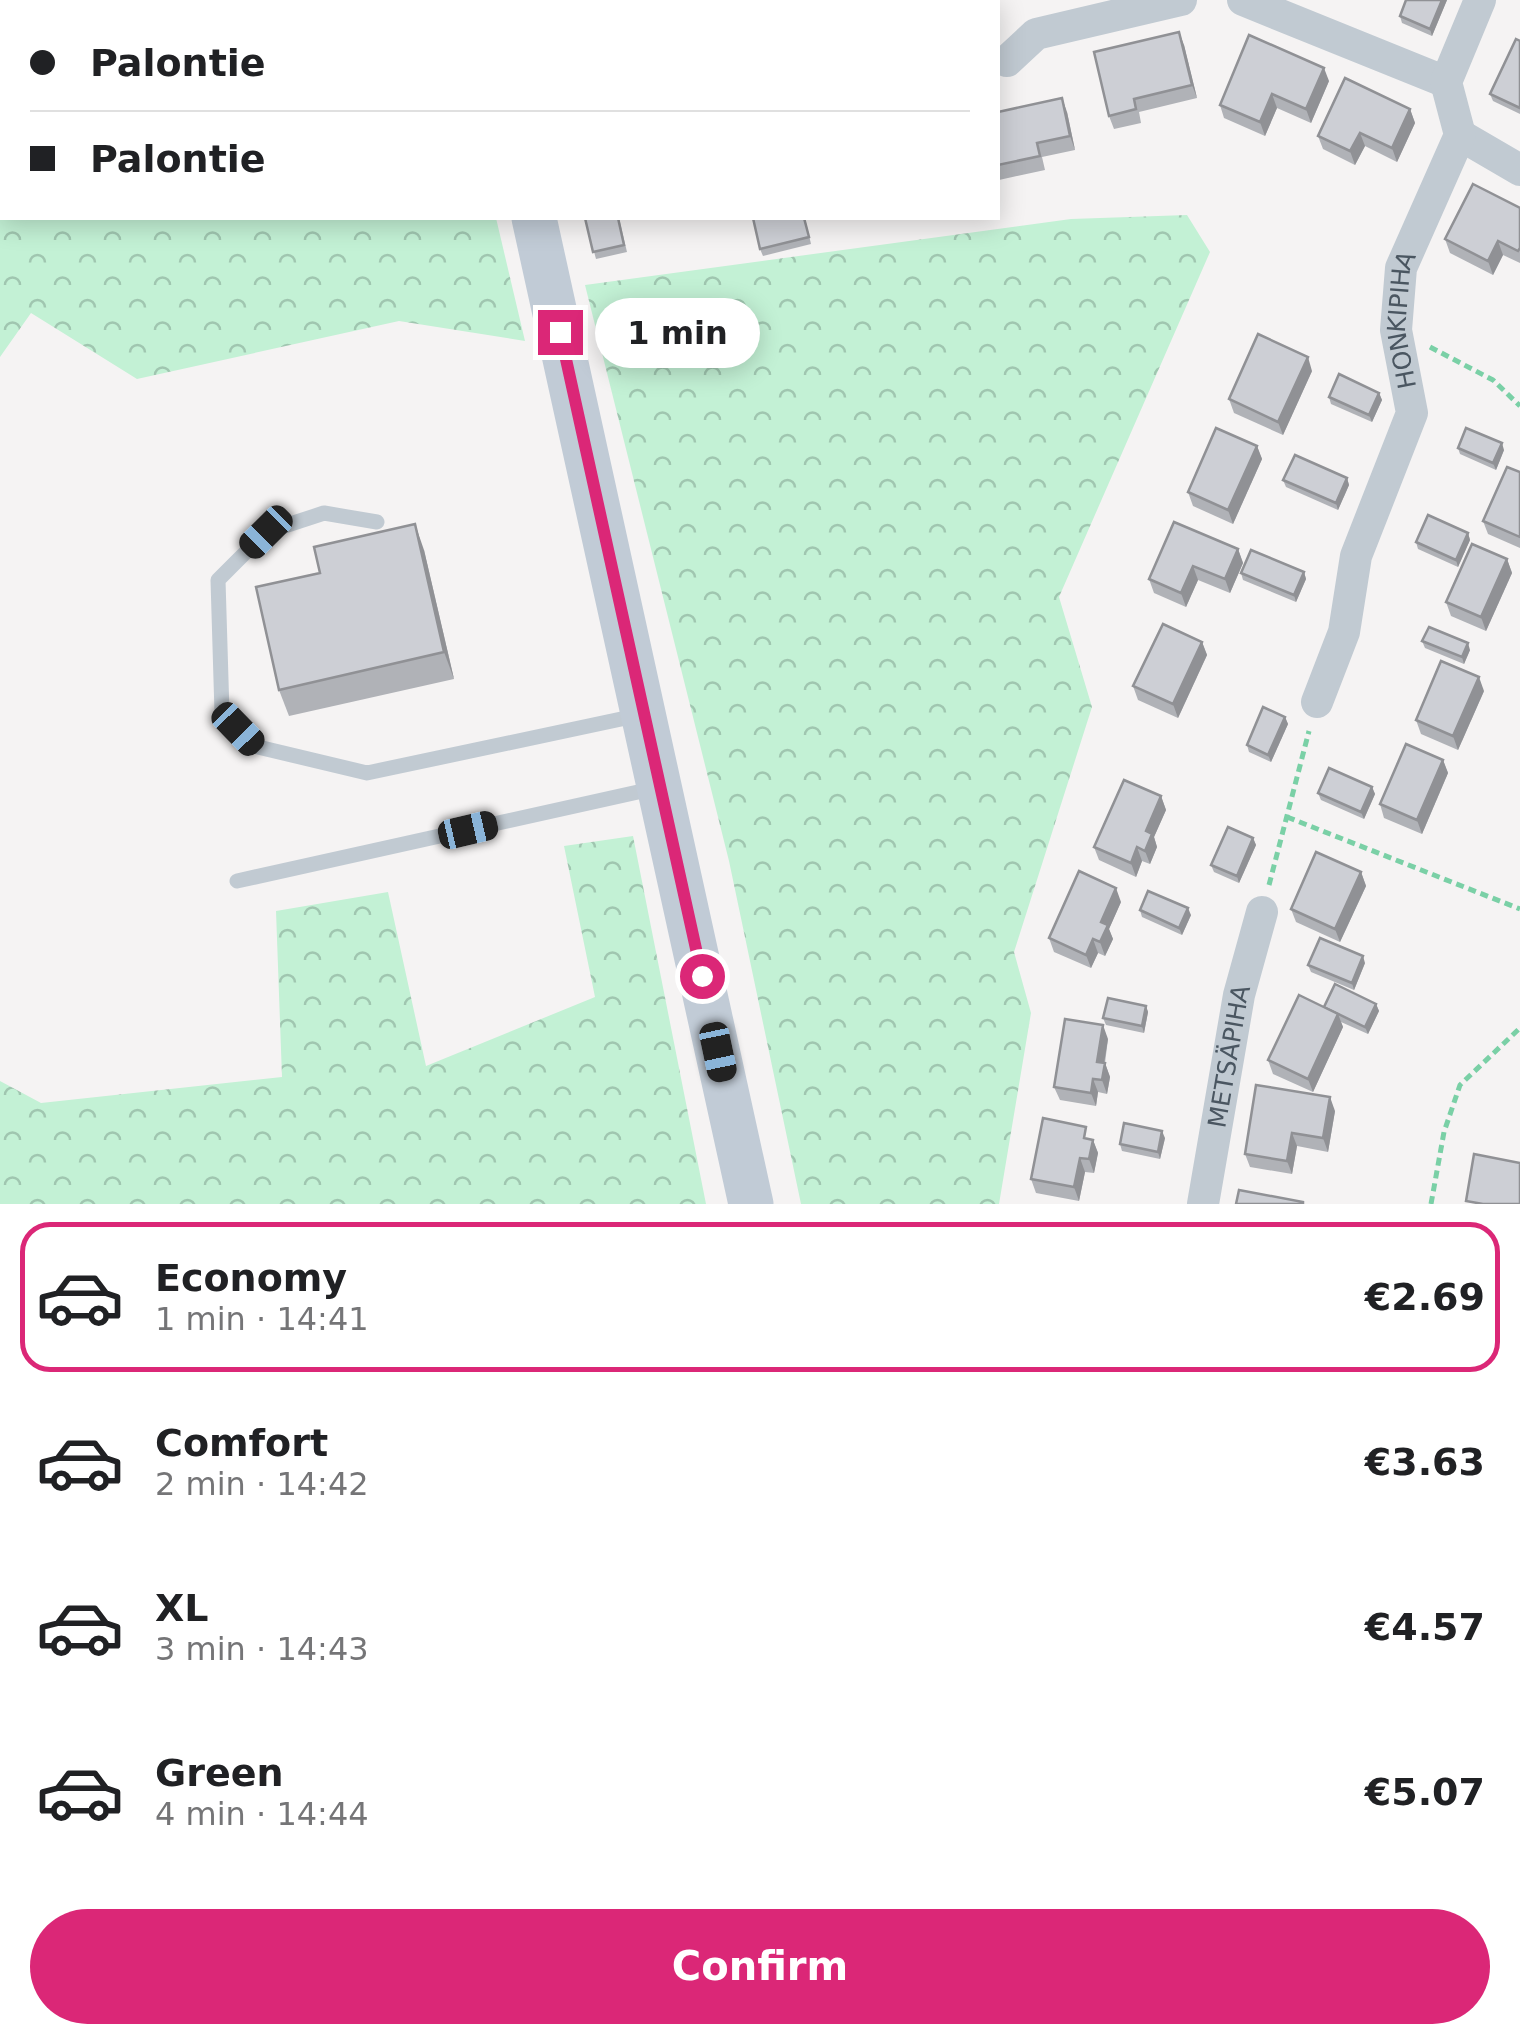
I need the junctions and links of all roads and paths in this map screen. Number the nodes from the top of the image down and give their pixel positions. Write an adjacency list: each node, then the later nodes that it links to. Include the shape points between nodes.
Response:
1 (1181, 0): 4 (street, via 1036,34)
2 (1243, 0): 5 (street)
3 (1480, 0): 5 (street)
4 (1007, 61)
5 (1446, 82): 6 (street)
6 (1460, 135): 7 (street); 9 (street, HONKIPIHA, via 1402,268)
7 (1520, 170)
8 (534, 220): 13 (street)
9 (1396, 330): 10 (path, via 1493,380); 12 (street, HONKIPIHA, via 1412,412 1356,556 1344,632)
10 (1520, 406)
11 (377, 522): 13 (lane, via 324,513 266,532 218,580 222,712 254,746 367,772)
12 (1317, 702): 15 (path)
13 (644, 714): 14 (street)
14 (660, 787): 16 (lane); 20 (street)
15 (1286, 818): 17 (path); 18 (path)
16 (237, 881)
17 (1520, 909)
18 (1262, 912): 21 (street, METSÄPIHA, via 1239,994)
19 (1520, 1028): 22 (path, via 1460,1085)
20 (751, 1204)
21 (1202, 1204)
22 (1431, 1204)

